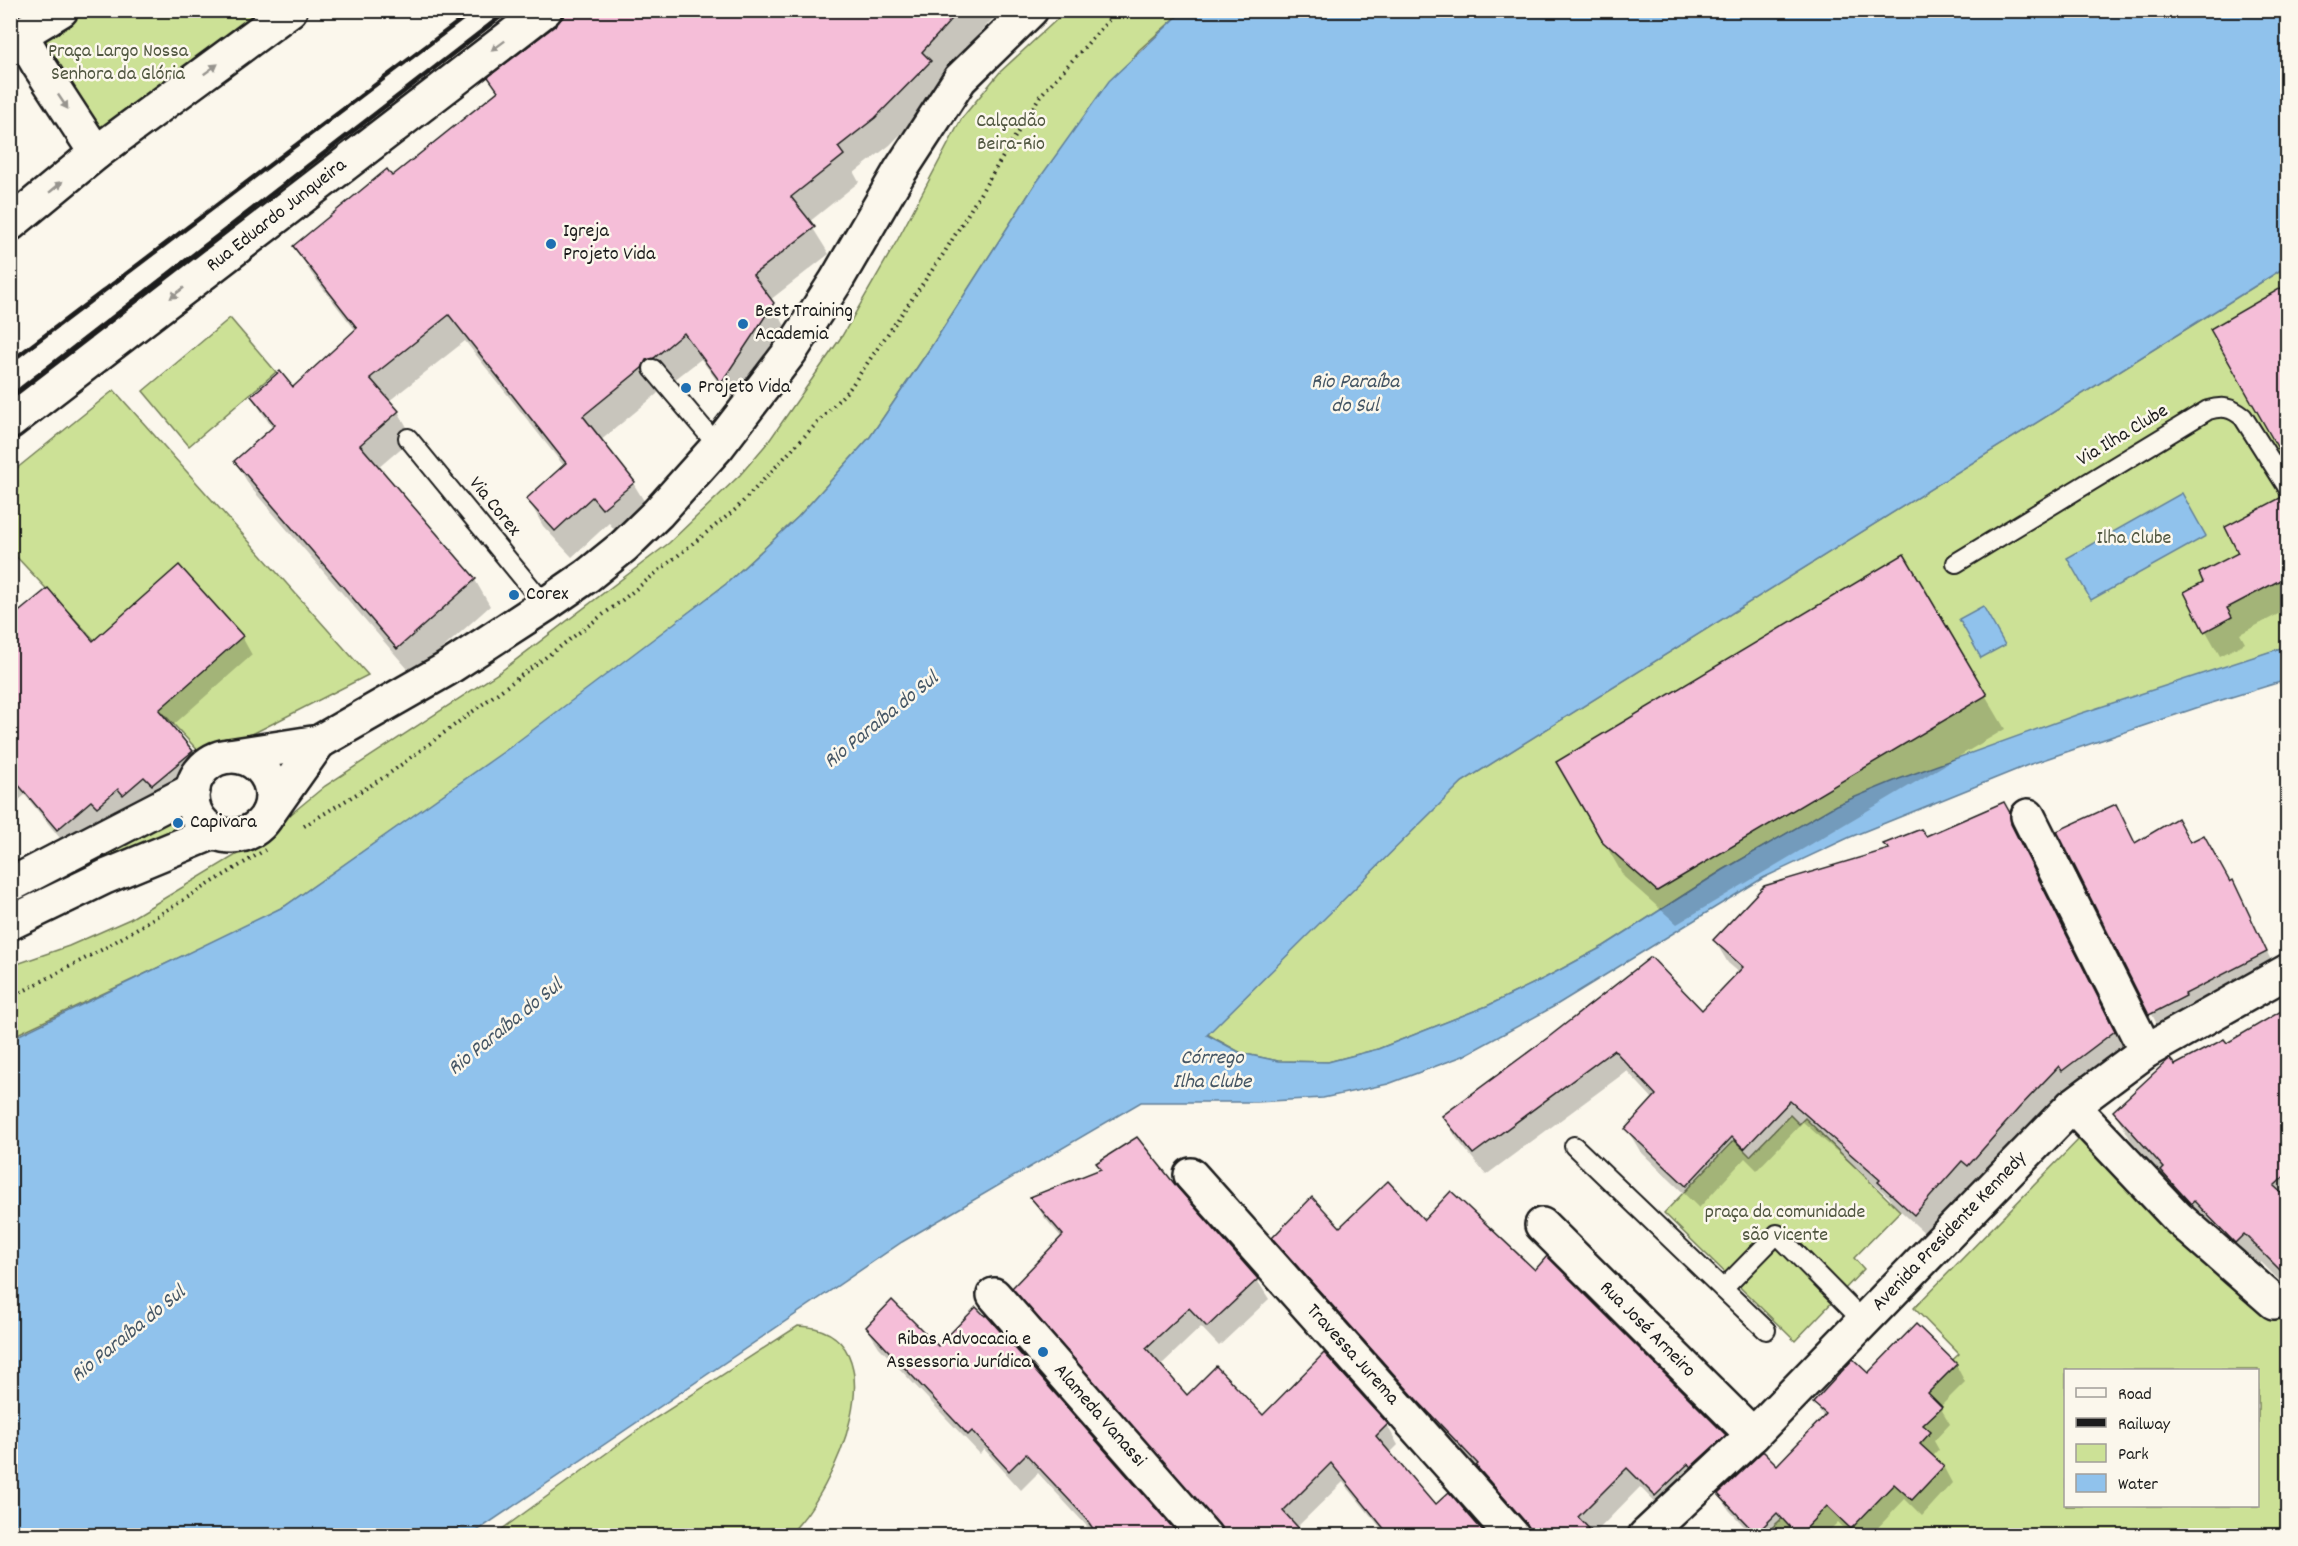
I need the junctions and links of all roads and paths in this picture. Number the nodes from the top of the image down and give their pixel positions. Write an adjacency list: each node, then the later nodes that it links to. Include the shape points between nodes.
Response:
1 (61, 10): 5 (street)
2 (290, 10): 6 (street, one-way to 2)
3 (545, 10): 9 (street, Rua Eduardo Junqueira, one-way to 9)
4 (1031, 10): 11 (street, via 960,79 790,352)
5 (16, 38): 6 (street, one-way to 6, via 38,64)
6 (96, 153): 7 (street, one-way to 6)
7 (10, 224)
8 (653, 369): 11 (lane)
9 (10, 422)
10 (408, 438): 14 (lane, Via Corex)
11 (718, 446): 14 (street, via 624,546)
12 (2288, 488): 13 (lane, Via Ilha Clube, via 2243,417 2234,410 2217,407)
13 (1956, 563)
14 (545, 605): 15 (street, via 445,670)
15 (319, 742): 16 (street); 19 (street)
16 (229, 756): 17 (street, via 205,766); 19 (street, via 249,759 268,777 272,797)
17 (193, 790): 20 (street, via 196,814); 21 (street)
18 (2028, 816): 24 (street)
19 (265, 819): 20 (street, via 246,833 230,836)
20 (214, 832): 22 (street, via 96,881)
21 (10, 885)
22 (10, 923)
23 (2288, 971): 24 (street, Avenida Presidente Kennedy)
24 (2146, 1050): 25 (street, Avenida Presidente Kennedy)
25 (2072, 1106): 31 (street, via 2178,1218); 32 (street, Avenida Presidente Kennedy)
26 (1574, 1146): 29 (lane)
27 (1191, 1175): 36 (street, Travessa Jurema)
28 (1542, 1225): 34 (street, Rua José Arneiro)
29 (1723, 1289): 32 (lane, via 1777,1234); 33 (lane)
30 (994, 1295): 35 (street, Alameda Vanassi)
31 (2274, 1302)
32 (1863, 1321): 34 (street, Avenida Presidente Kennedy)
33 (1766, 1330)
34 (1753, 1436): 37 (street, Avenida Presidente Kennedy)
35 (1205, 1536)
36 (1513, 1536)
37 (1645, 1536)

